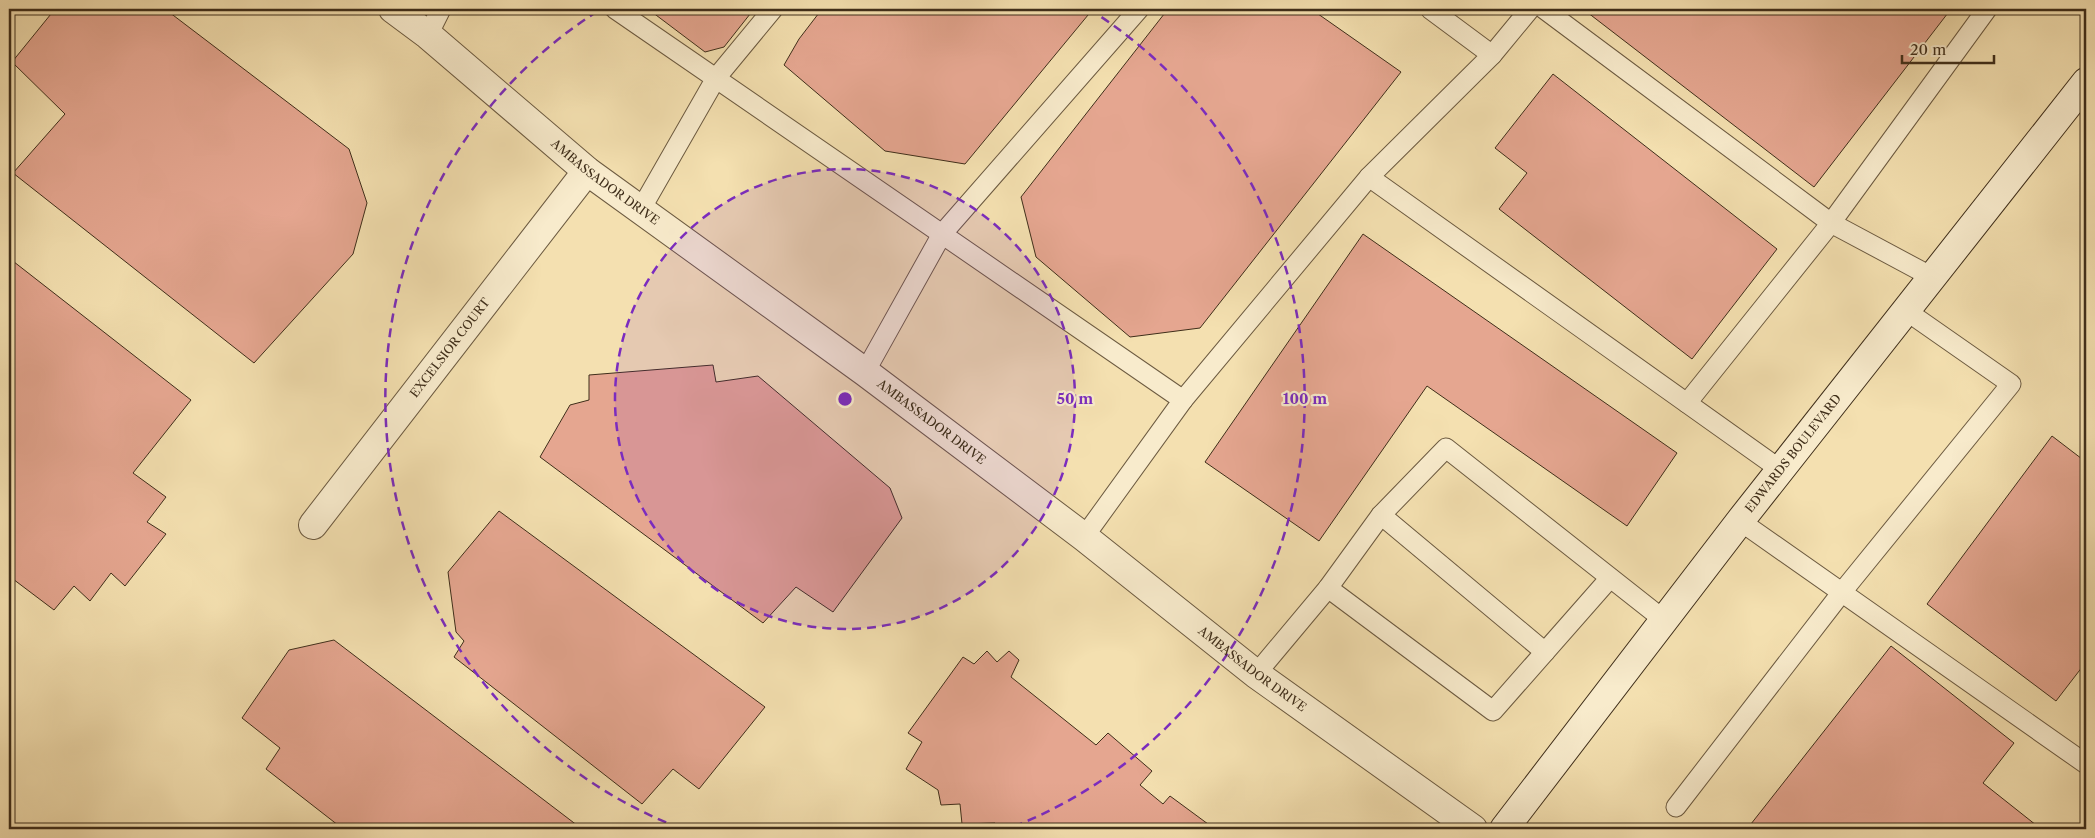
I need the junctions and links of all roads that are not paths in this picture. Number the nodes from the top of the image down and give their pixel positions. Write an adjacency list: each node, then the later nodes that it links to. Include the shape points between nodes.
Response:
1 (393, 9): 10 (street, AMBASSADOR DRIVE)
2 (441, 9): 10 (lane)
3 (615, 9): 12 (lane)
4 (773, 9): 12 (lane)
5 (1139, 9): 18 (lane)
6 (1430, 9): 11 (lane)
7 (1530, 9): 11 (lane)
8 (1544, 9): 17 (lane)
9 (1987, 9): 17 (lane)
10 (428, 35): 14 (street, AMBASSADOR DRIVE)
11 (1492, 55): 15 (lane)
12 (716, 78): 16 (lane); 18 (lane)
13 (2086, 82): 19 (street, EDWARDS BOULEVARD)
14 (587, 171): 16 (street, AMBASSADOR DRIVE); 27 (street, EXCELSIOR COURT)
15 (1369, 177): 22 (lane); 23 (lane)
16 (641, 209): 21 (street, AMBASSADOR DRIVE)
17 (1831, 223): 19 (lane); 23 (lane)
18 (942, 234): 21 (lane); 22 (lane)
19 (1932, 277): 20 (street, EDWARDS BOULEVARD)
20 (1905, 310): 24 (street, EDWARDS BOULEVARD); 31 (lane, via 2011,384)
21 (866, 372): 28 (street, AMBASSADOR DRIVE)
22 (1183, 400): 28 (lane)
23 (1687, 403): 24 (lane)
24 (1781, 470): 26 (street, EDWARDS BOULEVARD)
25 (1381, 514): 29 (lane, via 1446,448); 30 (lane); 33 (lane)
26 (1740, 521): 31 (lane); 32 (street, EDWARDS BOULEVARD)
27 (313, 525)
28 (1084, 537): 34 (street, AMBASSADOR DRIVE)
29 (1610, 578): 32 (lane); 33 (lane)
30 (1328, 588): 33 (lane, via 1493,711); 34 (lane)
31 (1842, 592): 35 (lane); 36 (lane)
32 (1664, 620): 38 (street, EDWARDS BOULEVARD)
33 (1545, 652)
34 (1256, 674): 37 (street, AMBASSADOR DRIVE)
35 (2086, 764)
36 (1676, 807)
37 (1473, 829)
38 (1504, 829)

